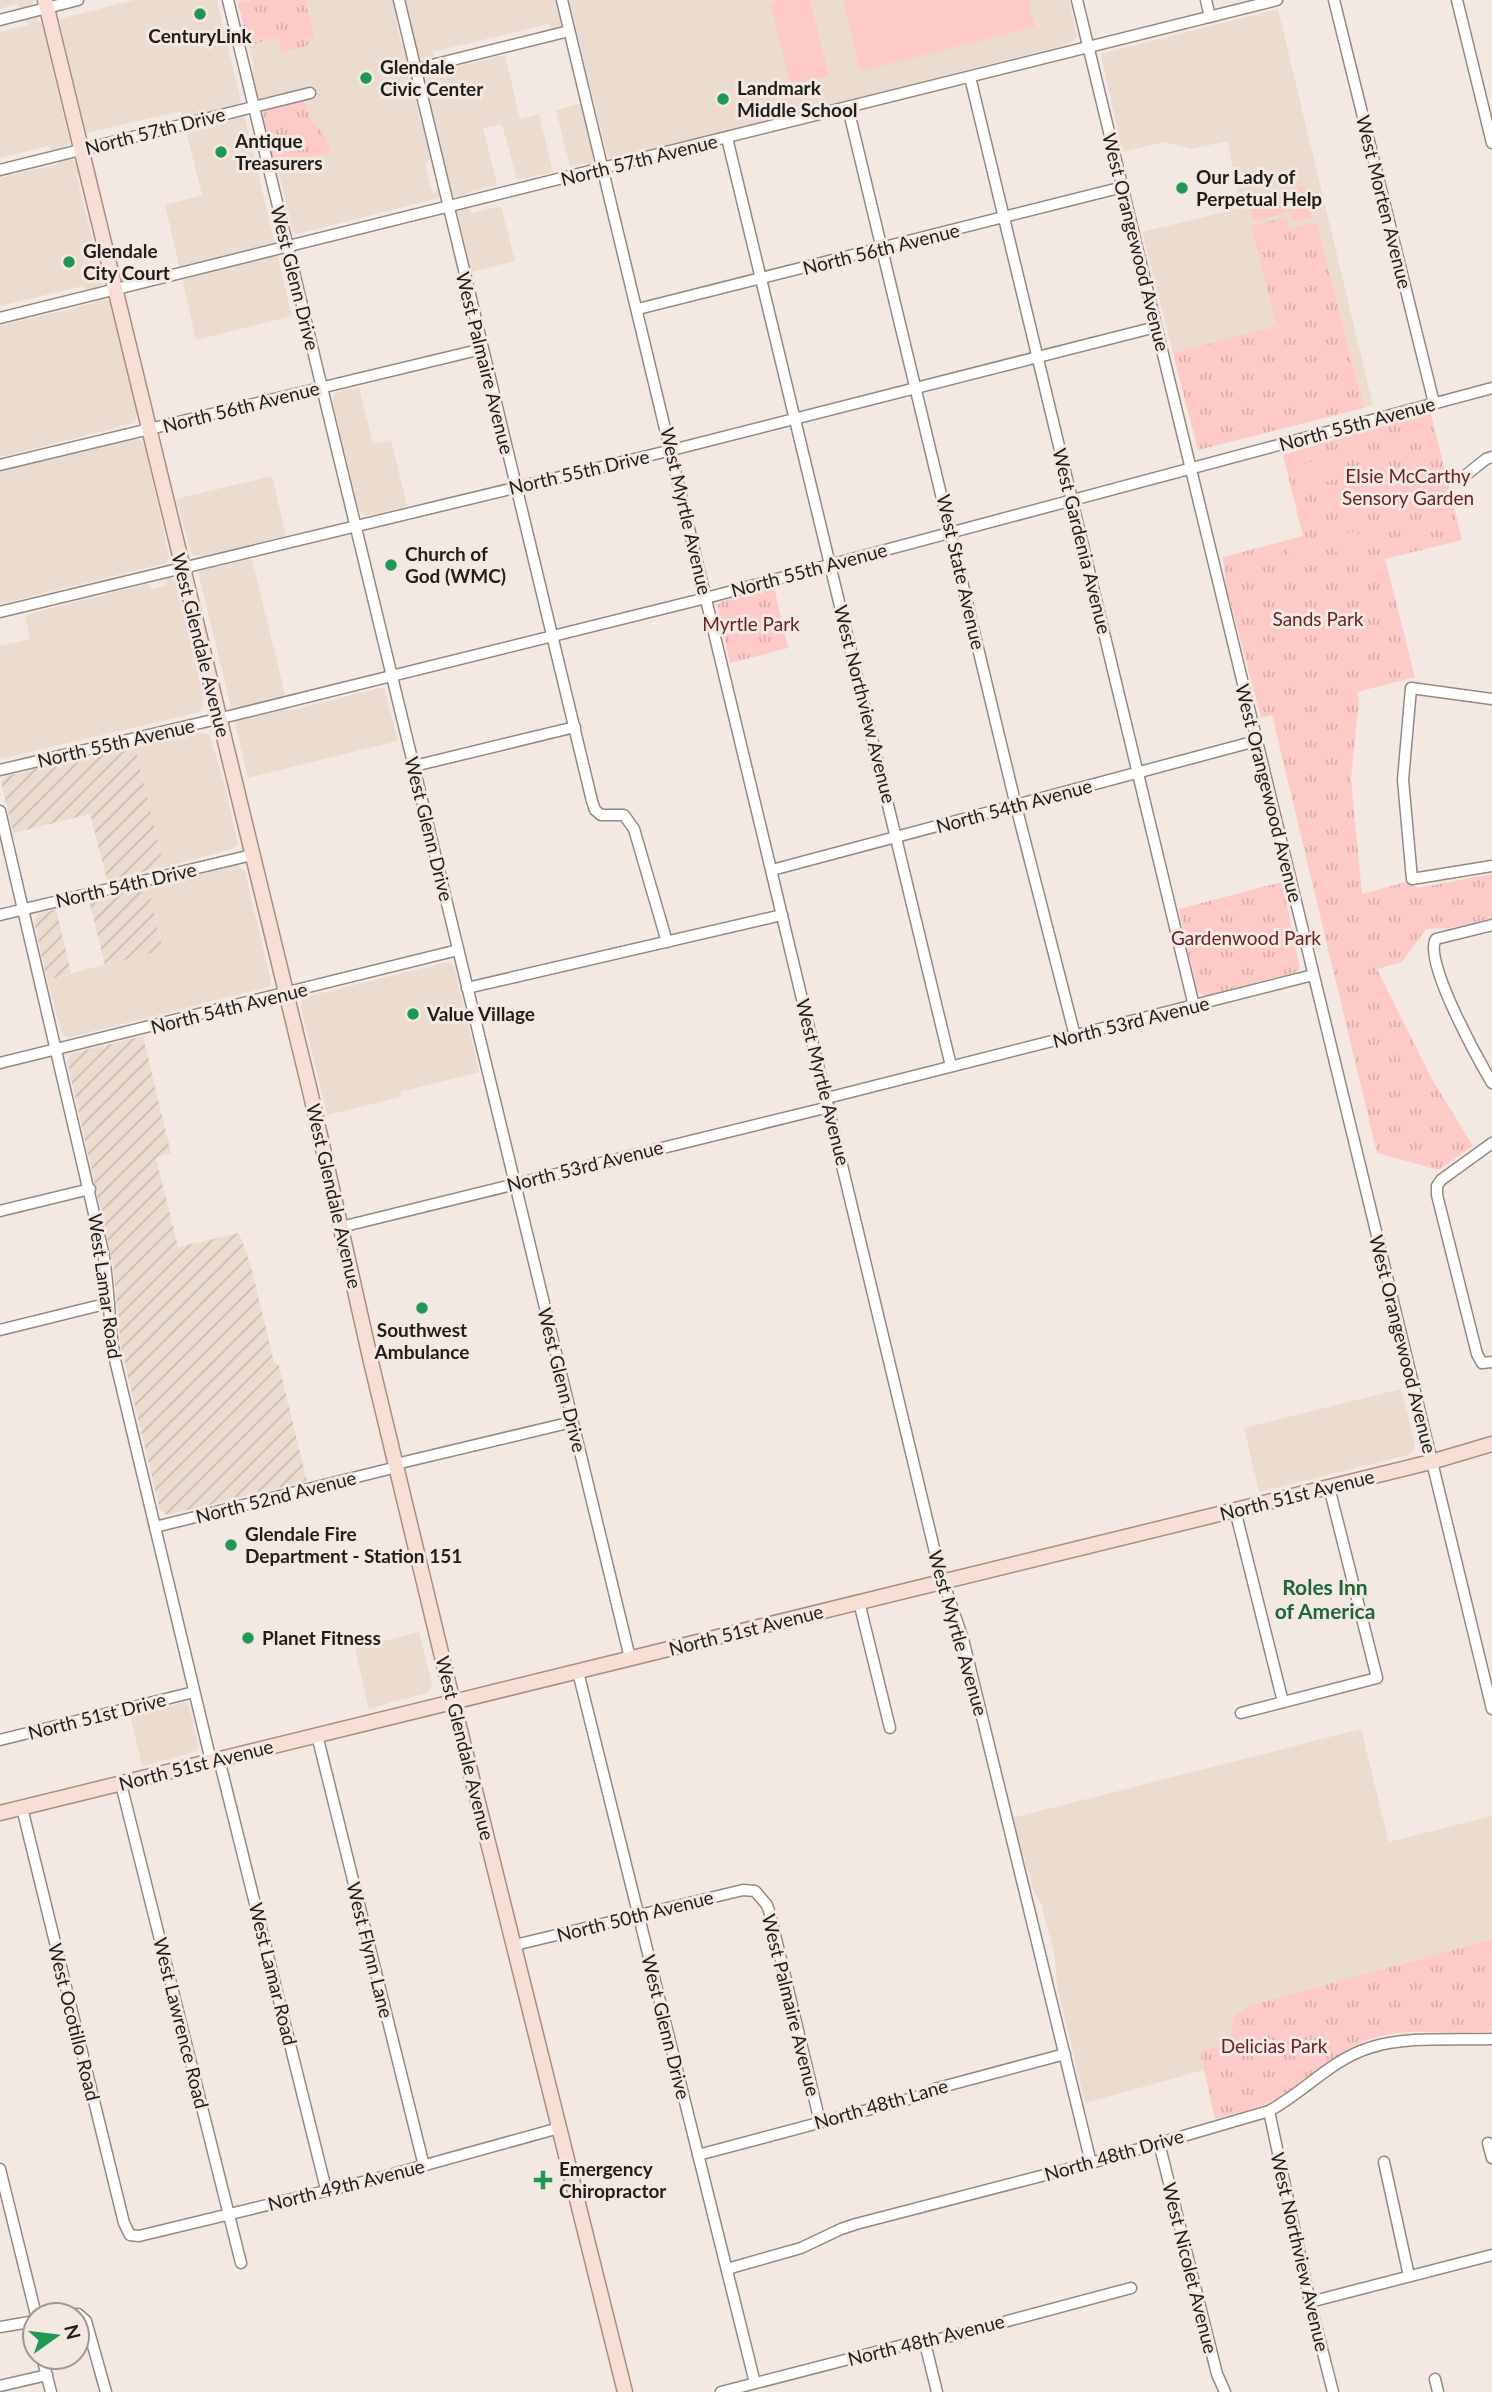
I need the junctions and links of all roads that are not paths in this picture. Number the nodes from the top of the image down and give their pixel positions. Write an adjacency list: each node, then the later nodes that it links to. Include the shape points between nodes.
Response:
1 (78, 0): 10 (street)
2 (228, 0): 18 (street, West Glenn Drive)
3 (399, 0): 15 (street, West Palmaire Avenue)
4 (562, 0): 13 (street, West Myrtle Avenue)
5 (1077, 0): 14 (street, West Orangewood Avenue)
6 (1206, 0): 11 (street)
7 (1277, 0): 11 (street, North 57th Avenue)
8 (1335, 0): 40 (street, West Morten Avenue)
9 (1457, 0): 21 (street)
10 (46, 4): 12 (street); 22 (main road, West Glendale Avenue)
11 (1210, 17): 14 (street, North 57th Avenue)
12 (0, 20)
13 (569, 31): 15 (street); 23 (street, West Myrtle Avenue)
14 (1089, 48): 16 (street, North 57th Avenue); 25 (street, West Orangewood Avenue)
15 (416, 69): 26 (street, West Palmaire Avenue)
16 (970, 77): 19 (street, North 57th Avenue); 27 (street, West Gardenia Avenue)
17 (310, 93): 18 (street, North 57th Drive)
18 (253, 107): 22 (street, North 57th Drive); 28 (street, West Glenn Drive)
19 (848, 108): 20 (street, North 57th Avenue); 29 (street, West State Avenue)
20 (727, 138): 23 (street, North 57th Avenue); 30 (street, West Northview Avenue)
21 (1492, 142)
22 (81, 149): 24 (street, North 57th Drive); 31 (main road, West Glendale Avenue)
23 (603, 169): 26 (street, North 57th Avenue); 32 (street, West Myrtle Avenue)
24 (0, 170)
25 (1123, 187): 27 (street, North 56th Avenue); 34 (street, West Orangewood Avenue)
26 (447, 207): 28 (street, North 57th Avenue); 35 (street, West Palmaire Avenue)
27 (1004, 217): 29 (street, North 56th Avenue); 36 (street, West Gardenia Avenue)
28 (288, 247): 31 (street, North 57th Avenue); 37 (street, West Glenn Drive)
29 (883, 248): 30 (street, North 56th Avenue); 38 (street, West State Avenue)
30 (761, 279): 32 (street, North 56th Avenue); 41 (street, West Northview Avenue)
31 (115, 290): 33 (street, North 57th Avenue); 42 (main road, West Glendale Avenue)
32 (638, 309): 43 (street, West Myrtle Avenue)
33 (0, 318)
34 (1156, 327): 36 (street, North 55th Drive); 46 (street, West Orangewood Avenue)
35 (482, 349): 37 (street, North 56th Avenue); 48 (street, West Palmaire Avenue)
36 (1037, 358): 38 (street, North 55th Drive); 49 (street, West Gardenia Avenue)
37 (322, 388): 42 (street, North 56th Avenue); 50 (street, West Glenn Drive)
38 (918, 388): 41 (street, North 55th Drive); 51 (street, West State Avenue)
39 (1492, 388): 40 (street, North 55th Avenue)
40 (1434, 403): 46 (street, North 55th Avenue)
41 (796, 418): 43 (street, North 55th Drive); 52 (street, West Northview Avenue)
42 (149, 430): 45 (street, North 56th Avenue); 53 (main road, West Glendale Avenue)
43 (671, 450): 48 (street, North 55th Drive); 54 (street, West Myrtle Avenue)
44 (1492, 457): 47 (street)
45 (0, 465)
46 (1192, 467): 49 (street, North 55th Avenue); 61 (street, West Orangewood Avenue)
47 (1466, 475)
48 (516, 487): 50 (street, North 55th Drive); 56 (street, West Palmaire Avenue)
49 (1072, 498): 51 (street, North 55th Avenue); 64 (street, West Gardenia Avenue)
50 (356, 526): 53 (street, North 55th Drive); 57 (street, West Glenn Drive)
51 (951, 531): 52 (street, North 55th Avenue); 65 (street, West State Avenue)
52 (831, 564): 54 (street, North 55th Avenue); 67 (street, West Northview Avenue)
53 (183, 569): 55 (street, North 55th Drive); 59 (main road, West Glendale Avenue)
54 (706, 598): 56 (street, North 55th Avenue); 70 (street, West Myrtle Avenue)
55 (0, 612)
56 (552, 636): 57 (street, North 55th Avenue); 60 (street, West Palmaire Avenue)
57 (391, 675): 59 (street, North 55th Avenue); 62 (street, West Glenn Drive)
58 (1492, 699): 69 (street, via 1411,688 1403,780 1412,879)
59 (219, 719): 63 (street, North 55th Avenue); 68 (main road, West Glendale Avenue)
60 (575, 727): 62 (street); 75 (street, West Palmaire Avenue, via 595,810 629,820)
61 (1256, 741): 64 (street, North 54th Avenue); 77 (street, West Orangewood Avenue)
62 (414, 766): 76 (street, West Glenn Drive)
63 (0, 770)
64 (1138, 772): 65 (street, North 54th Avenue); 80 (street, West Gardenia Avenue)
65 (1017, 806): 67 (street, North 54th Avenue); 81 (street, West State Avenue)
66 (0, 811): 71 (street, West Lamar Road)
67 (897, 838): 70 (street, North 54th Avenue); 84 (street, West Northview Avenue)
68 (252, 855): 71 (street, North 54th Drive); 79 (main road, West Glendale Avenue)
69 (1492, 866)
70 (772, 870): 73 (street, West Myrtle Avenue)
71 (22, 910): 72 (street, North 54th Drive); 82 (street, West Lamar Road)
72 (0, 915)
73 (782, 915): 75 (street); 86 (street, West Myrtle Avenue)
74 (1492, 925): 85 (street, via 1436,939 1432,944 1451,1005)
75 (667, 942): 78 (street)
76 (458, 950): 78 (street, West Glenn Drive); 79 (street, North 54th Avenue)
77 (1313, 975): 80 (street, North 53rd Avenue); 97 (street, West Orangewood Avenue)
78 (467, 988): 88 (street, West Glenn Drive)
79 (286, 994): 82 (street, North 54th Avenue); 91 (main road, West Glendale Avenue)
80 (1194, 1006): 81 (street, North 53rd Avenue)
81 (1074, 1036): 84 (street, North 53rd Avenue)
82 (56, 1050): 83 (street, North 54th Avenue); 89 (street, West Lamar Road)
83 (0, 1063)
84 (951, 1066): 86 (street, North 53rd Avenue)
85 (1492, 1083)
86 (828, 1102): 88 (street, North 53rd Avenue); 102 (street, West Myrtle Avenue)
87 (1492, 1143): 94 (street, via 1437,1186 1477,1354)
88 (514, 1183): 91 (street, North 53rd Avenue); 95 (street, West Glenn Drive)
89 (90, 1189): 90 (street); 92 (street, West Lamar Road)
90 (0, 1211)
91 (341, 1227): 98 (main road, West Glendale Avenue)
92 (109, 1303): 93 (street); 101 (street, West Lamar Road, via 112,1347)
93 (0, 1330)
94 (1487, 1362)
95 (572, 1422): 98 (street, North 52nd Avenue); 104 (street, West Glenn Drive)
96 (1492, 1444): 97 (main road, North 51st Avenue)
97 (1432, 1462): 99 (main road, North 51st Avenue); 109 (street, West Orangewood Avenue)
98 (396, 1465): 101 (street, North 52nd Avenue); 107 (main road, West Glendale Avenue)
99 (1329, 1487): 100 (main road, North 51st Avenue); 108 (street, via 1377,1678)
100 (1235, 1510): 102 (main road, North 51st Avenue); 108 (street)
101 (155, 1527): 106 (street, West Lamar Road)
102 (944, 1581): 103 (main road, North 51st Avenue); 122 (street, West Myrtle Avenue, via 963,1639)
103 (859, 1602): 104 (main road, North 51st Avenue); 111 (street)
104 (630, 1658): 105 (main road, North 51st Avenue)
105 (578, 1672): 107 (main road, North 51st Avenue); 119 (street, West Glenn Drive)
106 (194, 1692): 113 (street, North 51st Drive); 114 (street, West Lamar Road)
107 (453, 1702): 112 (main road, North 51st Avenue); 120 (main road, West Glendale Avenue)
108 (1283, 1702): 110 (street)
109 (1492, 1709)
110 (1241, 1713)
111 (890, 1728)
112 (317, 1735): 114 (main road, North 51st Avenue); 132 (street, West Flynn Lane)
113 (0, 1740)
114 (215, 1760): 115 (main road, North 51st Avenue); 134 (street, West Lamar Road)
115 (121, 1784): 116 (main road, North 51st Avenue); 135 (street, West Lawrence Road)
116 (22, 1808): 117 (main road, North 51st Avenue); 136 (street, West Ocotillo Road)
117 (0, 1813)
118 (755, 1891): 119 (street, North 50th Avenue); 124 (street, West Palmaire Avenue, via 770,1914)
119 (638, 1915): 120 (street, North 50th Avenue); 128 (street, West Glenn Drive)
120 (514, 1945): 125 (main road, West Glendale Avenue)
121 (1492, 2039): 123 (street, North 48th Drive, via 1398,2042 1368,2048)
122 (1065, 2053): 124 (street, North 48th Lane); 130 (street, West Myrtle Avenue)
123 (1269, 2111): 126 (street, North 48th Drive); 143 (street, West Northview Avenue)
124 (820, 2122): 128 (street, North 48th Lane)
125 (559, 2128): 132 (street, North 49th Avenue); 155 (main road, West Glendale Avenue)
126 (1158, 2143): 130 (street, North 48th Drive); 158 (street, West Nicolet Avenue)
127 (1489, 2143): 129 (street)
128 (698, 2155): 139 (street, West Glenn Drive)
129 (1492, 2158)
130 (1091, 2162): 139 (street, North 48th Drive, via 856,2224 800,2248)
131 (1384, 2162): 140 (street)
132 (424, 2166): 134 (street, North 49th Avenue)
133 (0, 2168): 142 (street)
134 (326, 2189): 135 (street, North 49th Avenue)
135 (229, 2214): 136 (street, North 49th Avenue); 138 (street, West Lawrence Road)
136 (130, 2235)
137 (1492, 2255): 140 (street)
138 (241, 2263)
139 (727, 2269): 151 (street, West Glenn Drive)
140 (1409, 2276): 143 (street)
141 (1131, 2288): 147 (street, North 48th Avenue)
142 (30, 2301)
143 (1310, 2302): 159 (street, West Northview Avenue)
144 (21, 2324): 145 (street)
145 (0, 2327)
146 (91, 2338): 154 (street)
147 (925, 2343): 151 (street, North 48th Avenue); 157 (street)
148 (46, 2371): 149 (street)
149 (47, 2375): 152 (street); 153 (street)
150 (1435, 2379): 160 (street)
151 (755, 2383): 156 (street, North 48th Avenue)
152 (0, 2386)
153 (51, 2392)
154 (106, 2392)
155 (625, 2392)
156 (721, 2392)
157 (937, 2392)
158 (1225, 2392)
159 (1333, 2392)
160 (1438, 2392)

